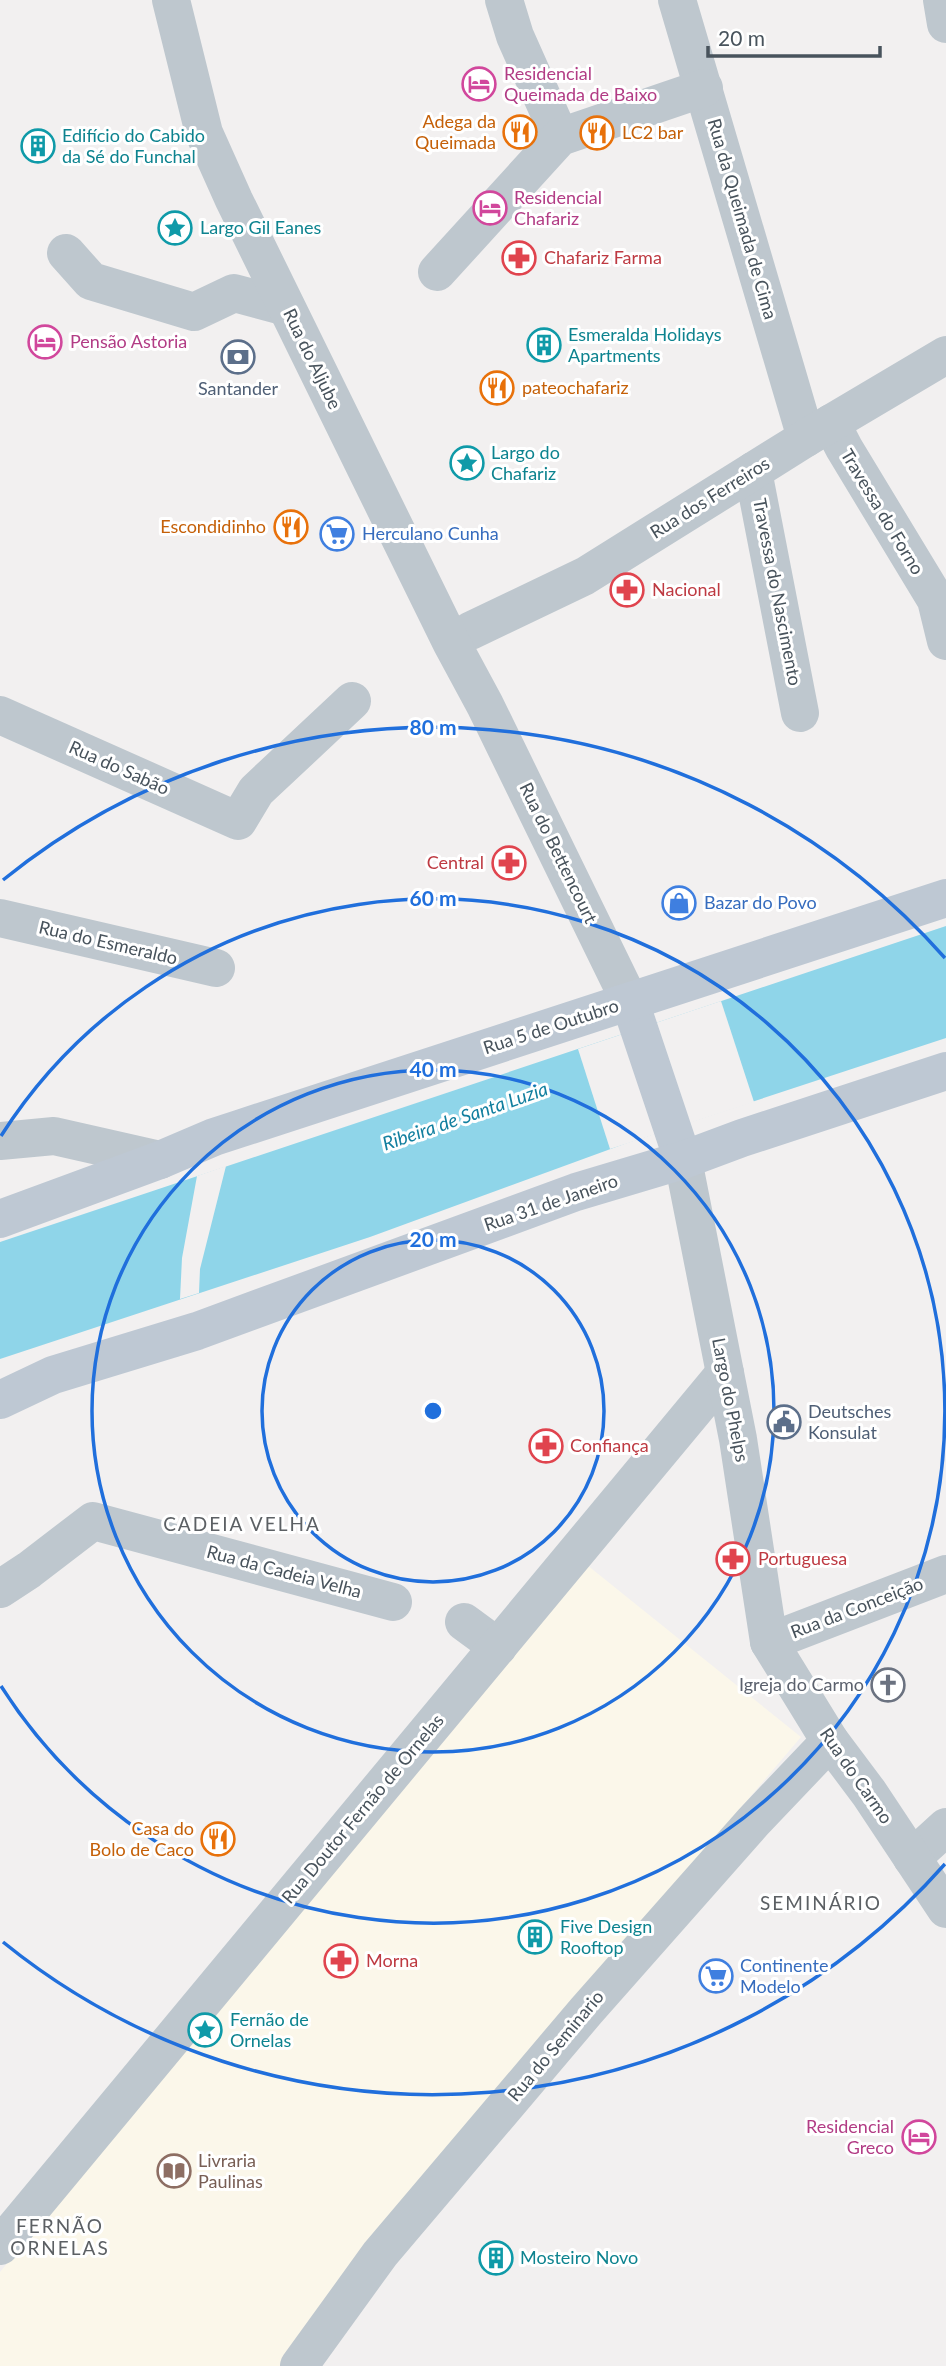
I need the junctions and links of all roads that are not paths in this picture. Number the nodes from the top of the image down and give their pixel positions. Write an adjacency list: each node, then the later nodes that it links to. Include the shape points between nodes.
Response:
1 (171, 0): 10 (street, Rua do Aljube, via 204,133)
2 (504, 0): 7 (street)
3 (677, 0): 6 (street, Rua da Queimada de Cima)
4 (942, 0): 5 (street)
5 (946, 24)
6 (704, 88): 7 (street); 12 (street, Rua da Queimada de Cima)
7 (560, 137): 9 (street)
8 (66, 253): 10 (street, via 91,281 194,312 234,293)
9 (437, 272)
10 (286, 307): 17 (street, Rua do Aljube)
11 (946, 355): 12 (street, Rua dos Ferreiros)
12 (819, 430): 13 (street, Rua dos Ferreiros); 15 (street, Travessa do Forno, via 844,448 936,600)
13 (753, 471): 14 (street, Rua dos Ferreiros, via 585,576); 18 (street, Travessa do Nascimento)
14 (470, 631)
15 (946, 641)
16 (352, 701): 19 (street, Rua do Sabão, via 256,791 238,821)
17 (485, 705): 23 (street, Rua do Bettencourt)
18 (800, 713)
19 (0, 715)
20 (946, 898): 23 (main road, Rua 5 de Outubro, via 705,975)
21 (0, 918): 22 (street, Rua do Esmeraldo)
22 (216, 968)
23 (635, 1015): 26 (main road); 27 (main road, Rua 5 de Outubro, via 214,1137)
24 (946, 1071): 26 (main road, Rua 31 de Janeiro, via 742,1138)
25 (0, 1141): 27 (street, via 54,1136)
26 (678, 1144): 29 (street, Largo do Phelps); 30 (main road, Rua 31 de Janeiro, via 576,1192 197,1331 53,1375)
27 (160, 1160): 28 (main road, Rua 5 de Outubro)
28 (0, 1219)
29 (725, 1373): 35 (street, Largo do Phelps); 36 (street, Rua Doutor Fernão de Ornelas)
30 (0, 1399)
31 (946, 1574): 35 (street, Rua da Conceição)
32 (0, 1589): 33 (street, Rua da Cadeia Velha, via 93,1521)
33 (393, 1602)
34 (464, 1622): 36 (street)
35 (769, 1642): 37 (street, Rua do Carmo)
36 (498, 1647): 41 (street, Rua Doutor Fernão de Ornelas)
37 (830, 1741): 39 (street, Rua do Carmo); 42 (street, Rua do Seminario, via 586,2011 380,2254)
38 (946, 1828): 39 (street)
39 (912, 1858): 40 (street, Rua do Carmo)
40 (946, 1909)
41 (0, 2246)
42 (299, 2366)

